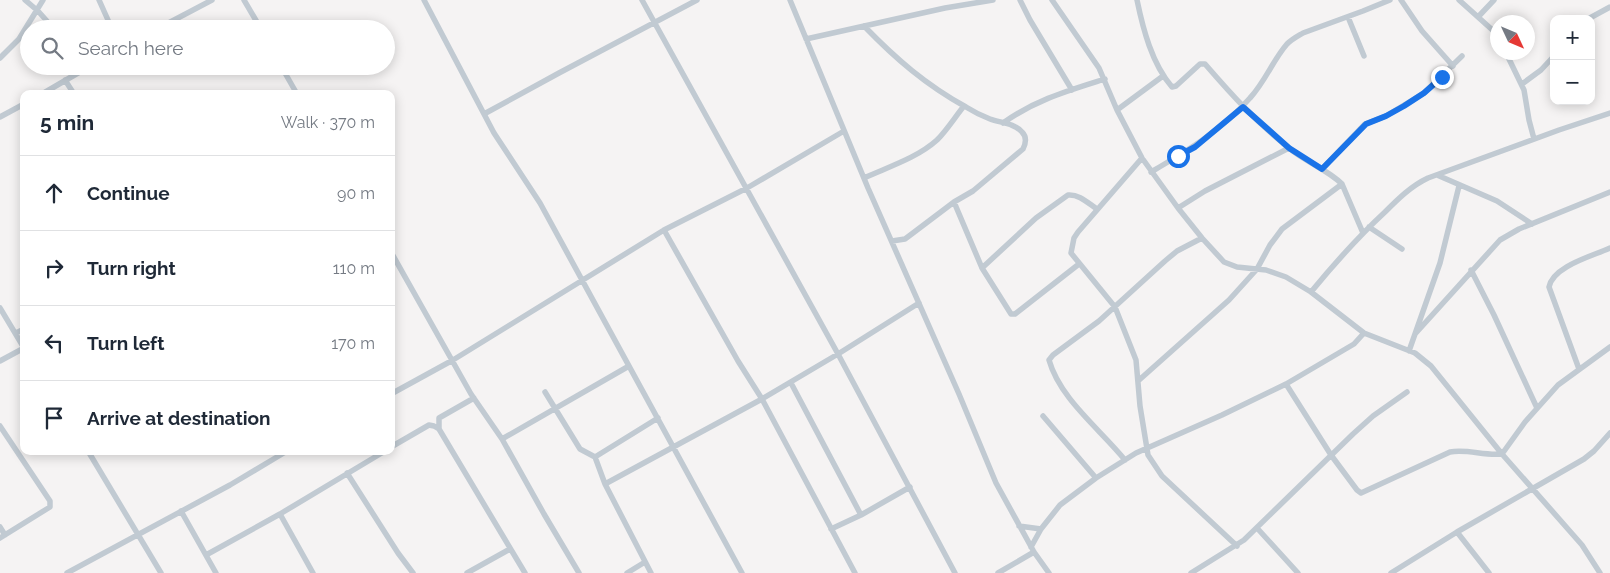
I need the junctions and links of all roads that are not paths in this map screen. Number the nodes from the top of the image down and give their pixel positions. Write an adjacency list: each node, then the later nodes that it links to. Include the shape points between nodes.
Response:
1 (25, 0): 20 (street)
2 (43, 0): 20 (street)
3 (99, 0): 26 (street)
4 (212, 0): 27 (street)
5 (244, 0): 28 (street)
6 (424, 0): 55 (street)
7 (642, 0): 29 (street)
8 (697, 0): 29 (street)
9 (790, 0): 33 (street)
10 (990, 0): 30 (street)
11 (1020, 0): 49 (street)
12 (1052, 0): 43 (street)
13 (1137, 0): 42 (street)
14 (1390, 0): 18 (street)
15 (1400, 0): 39 (street)
16 (1459, 0): 23 (street)
17 (1494, 0): 23 (street)
18 (1374, 3): 22 (street)
19 (1610, 7): 21 (street)
20 (38, 11): 24 (street); 25 (street)
21 (1595, 15)
22 (1348, 17): 34 (street); 52 (street, via 1303,33 1287,44)
23 (1478, 18): 31 (street)
24 (32, 20)
25 (46, 20)
26 (108, 20)
27 (174, 20)
28 (256, 20)
29 (655, 23): 55 (street); 68 (street)
30 (864, 26): 33 (street); 51 (street, via 907,68)
31 (1490, 28)
32 (20, 38): 36 (street)
33 (806, 39): 58 (street)
34 (1364, 56)
35 (1462, 56): 39 (street)
36 (0, 58)
37 (1510, 60): 45 (street)
38 (1551, 60): 45 (street)
39 (1453, 66): 62 (street, via 1424,93 1366,124)
40 (74, 75): 44 (street)
41 (286, 75): 48 (street)
42 (1163, 76): 52 (street, via 1174,87 1200,64 1205,64); 53 (street)
43 (1105, 79): 49 (street); 53 (street)
44 (66, 80): 46 (street); 47 (street)
45 (1522, 84): 59 (street)
46 (49, 90)
47 (72, 90)
48 (295, 90)
49 (1072, 90): 57 (street, via 1031,105)
50 (20, 106): 56 (street)
51 (964, 106): 57 (street); 65 (street, via 928,147)
52 (1243, 107): 60 (street); 63 (street, via 1195,147)
53 (1117, 110): 61 (street)
54 (1610, 113): 59 (street)
55 (484, 114): 86 (street, via 540,203)
56 (0, 118)
57 (1003, 123): 70 (street, via 1022,132 1026,143 1023,149 973,191)
58 (844, 131): 65 (street); 68 (street)
59 (1534, 139): 64 (street)
60 (1289, 148): 62 (street); 72 (street)
61 (1142, 158): 63 (street); 71 (street)
62 (1322, 169): 66 (street)
63 (1151, 172): 72 (street)
64 (1437, 175): 67 (street); 74 (street, via 1404,193)
65 (864, 178): 78 (street)
66 (1342, 184): 76 (street); 84 (street, via 1282,229)
67 (1459, 186): 73 (street, via 1502,204); 94 (street, via 1440,263)
68 (747, 188): 75 (street); 99 (street)
69 (1610, 192): 73 (street)
70 (954, 202): 78 (street, via 905,239); 83 (street)
71 (1097, 208): 82 (street, via 1071,247 1071,253); 83 (street, via 1080,197 1068,195 1036,218)
72 (1178, 208): 77 (street)
73 (1532, 224): 85 (street, via 1500,240)
74 (1369, 227): 76 (street); 80 (street)
75 (664, 230): 86 (street); 111 (street)
76 (1363, 233): 87 (street)
77 (1202, 238): 84 (street, via 1224,262); 89 (street, via 1165,261)
78 (892, 241): 88 (street)
79 (1610, 248): 103 (street, via 1560,271 1550,282)
80 (1402, 249)
81 (395, 259): 100 (street)
82 (1079, 264): 83 (street, via 1013,315); 89 (street)
83 (982, 268)
84 (1257, 269): 87 (street, via 1286,277); 104 (street, via 1229,300)
85 (1472, 270): 94 (street); 112 (street)
86 (583, 280): 100 (street); 102 (street)
87 (1310, 292): 93 (street)
88 (919, 303): 99 (street); 138 (street, via 996,483)
89 (1115, 307): 104 (street, via 1136,360); 129 (street, via 1049,360 1065,393)
90 (0, 308): 92 (street)
91 (20, 331): 92 (street)
92 (16, 333): 95 (street)
93 (1364, 333): 98 (street); 106 (street, via 1342,352)
94 (1415, 334): 98 (street)
95 (20, 340)
96 (1610, 347): 103 (street)
97 (20, 350): 101 (street)
98 (1409, 351): 123 (street, via 1436,372)
99 (838, 354): 105 (street); 133 (street)
100 (453, 360): 107 (street); 110 (street)
101 (0, 361)
102 (629, 366): 113 (street); 115 (street)
103 (1579, 369): 112 (street, via 1558,385)
104 (1138, 381): 121 (street)
105 (790, 383): 111 (street); 137 (street)
106 (1286, 384): 121 (street, via 1222,416); 127 (street)
107 (395, 392)
108 (545, 392): 113 (street)
109 (1407, 392): 127 (street, via 1373,416)
110 (474, 398): 117 (street, via 439,418); 119 (street)
111 (762, 399): 122 (street); 142 (street)
112 (1537, 408): 123 (street)
113 (555, 409): 119 (street); 128 (street, via 580,449)
114 (1043, 416): 131 (street)
115 (658, 418): 122 (street); 128 (street)
116 (0, 426): 145 (street, via 50,501 46,511)
117 (439, 429): 120 (street, via 429,426); 147 (street)
118 (1610, 433): 134 (street, via 1584,459)
119 (502, 439): 158 (street)
120 (395, 445)
121 (1146, 447): 129 (street); 146 (street, via 1162,476)
122 (674, 448): 132 (street); 161 (street)
123 (1502, 454): 127 (street, via 1450,452 1361,493); 134 (street)
124 (90, 455): 144 (street)
125 (278, 455): 135 (street)
126 (378, 455): 130 (street)
127 (1331, 455): 140 (street)
128 (595, 457): 132 (street)
129 (1125, 460): 131 (street)
130 (347, 473): 136 (street); 155 (street)
131 (1096, 478): 141 (street, via 1060,506)
132 (605, 484): 150 (street)
133 (910, 487): 137 (street); 163 (street)
134 (1532, 489): 143 (street); 170 (street, via 1582,545)
135 (181, 511): 144 (street); 149 (street)
136 (280, 514): 149 (street); 154 (street)
137 (861, 515): 142 (street)
138 (1019, 526): 141 (street); 148 (street)
139 (0, 527): 145 (street)
140 (1257, 528): 146 (street); 167 (street)
141 (1041, 529): 148 (street)
142 (831, 530): 162 (street)
143 (1457, 532): 168 (street); 169 (street)
144 (139, 534): 151 (street); 152 (street)
145 (2, 537)
146 (1237, 546): 166 (street)
147 (510, 549): 156 (street); 157 (street)
148 (1033, 549): 164 (street); 165 (street)
149 (206, 555): 153 (street)
150 (645, 562): 159 (street); 160 (street)
151 (67, 573)
152 (161, 573)
153 (216, 573)
154 (313, 573)
155 (413, 573)
156 (467, 573)
157 (525, 573)
158 (579, 573)
159 (627, 573)
160 (651, 573)
161 (742, 573)
162 (855, 573)
163 (955, 573)
164 (998, 573)
165 (1049, 573)
166 (1191, 573)
167 (1298, 573)
168 (1391, 573)
169 (1489, 573)
170 (1600, 573)

